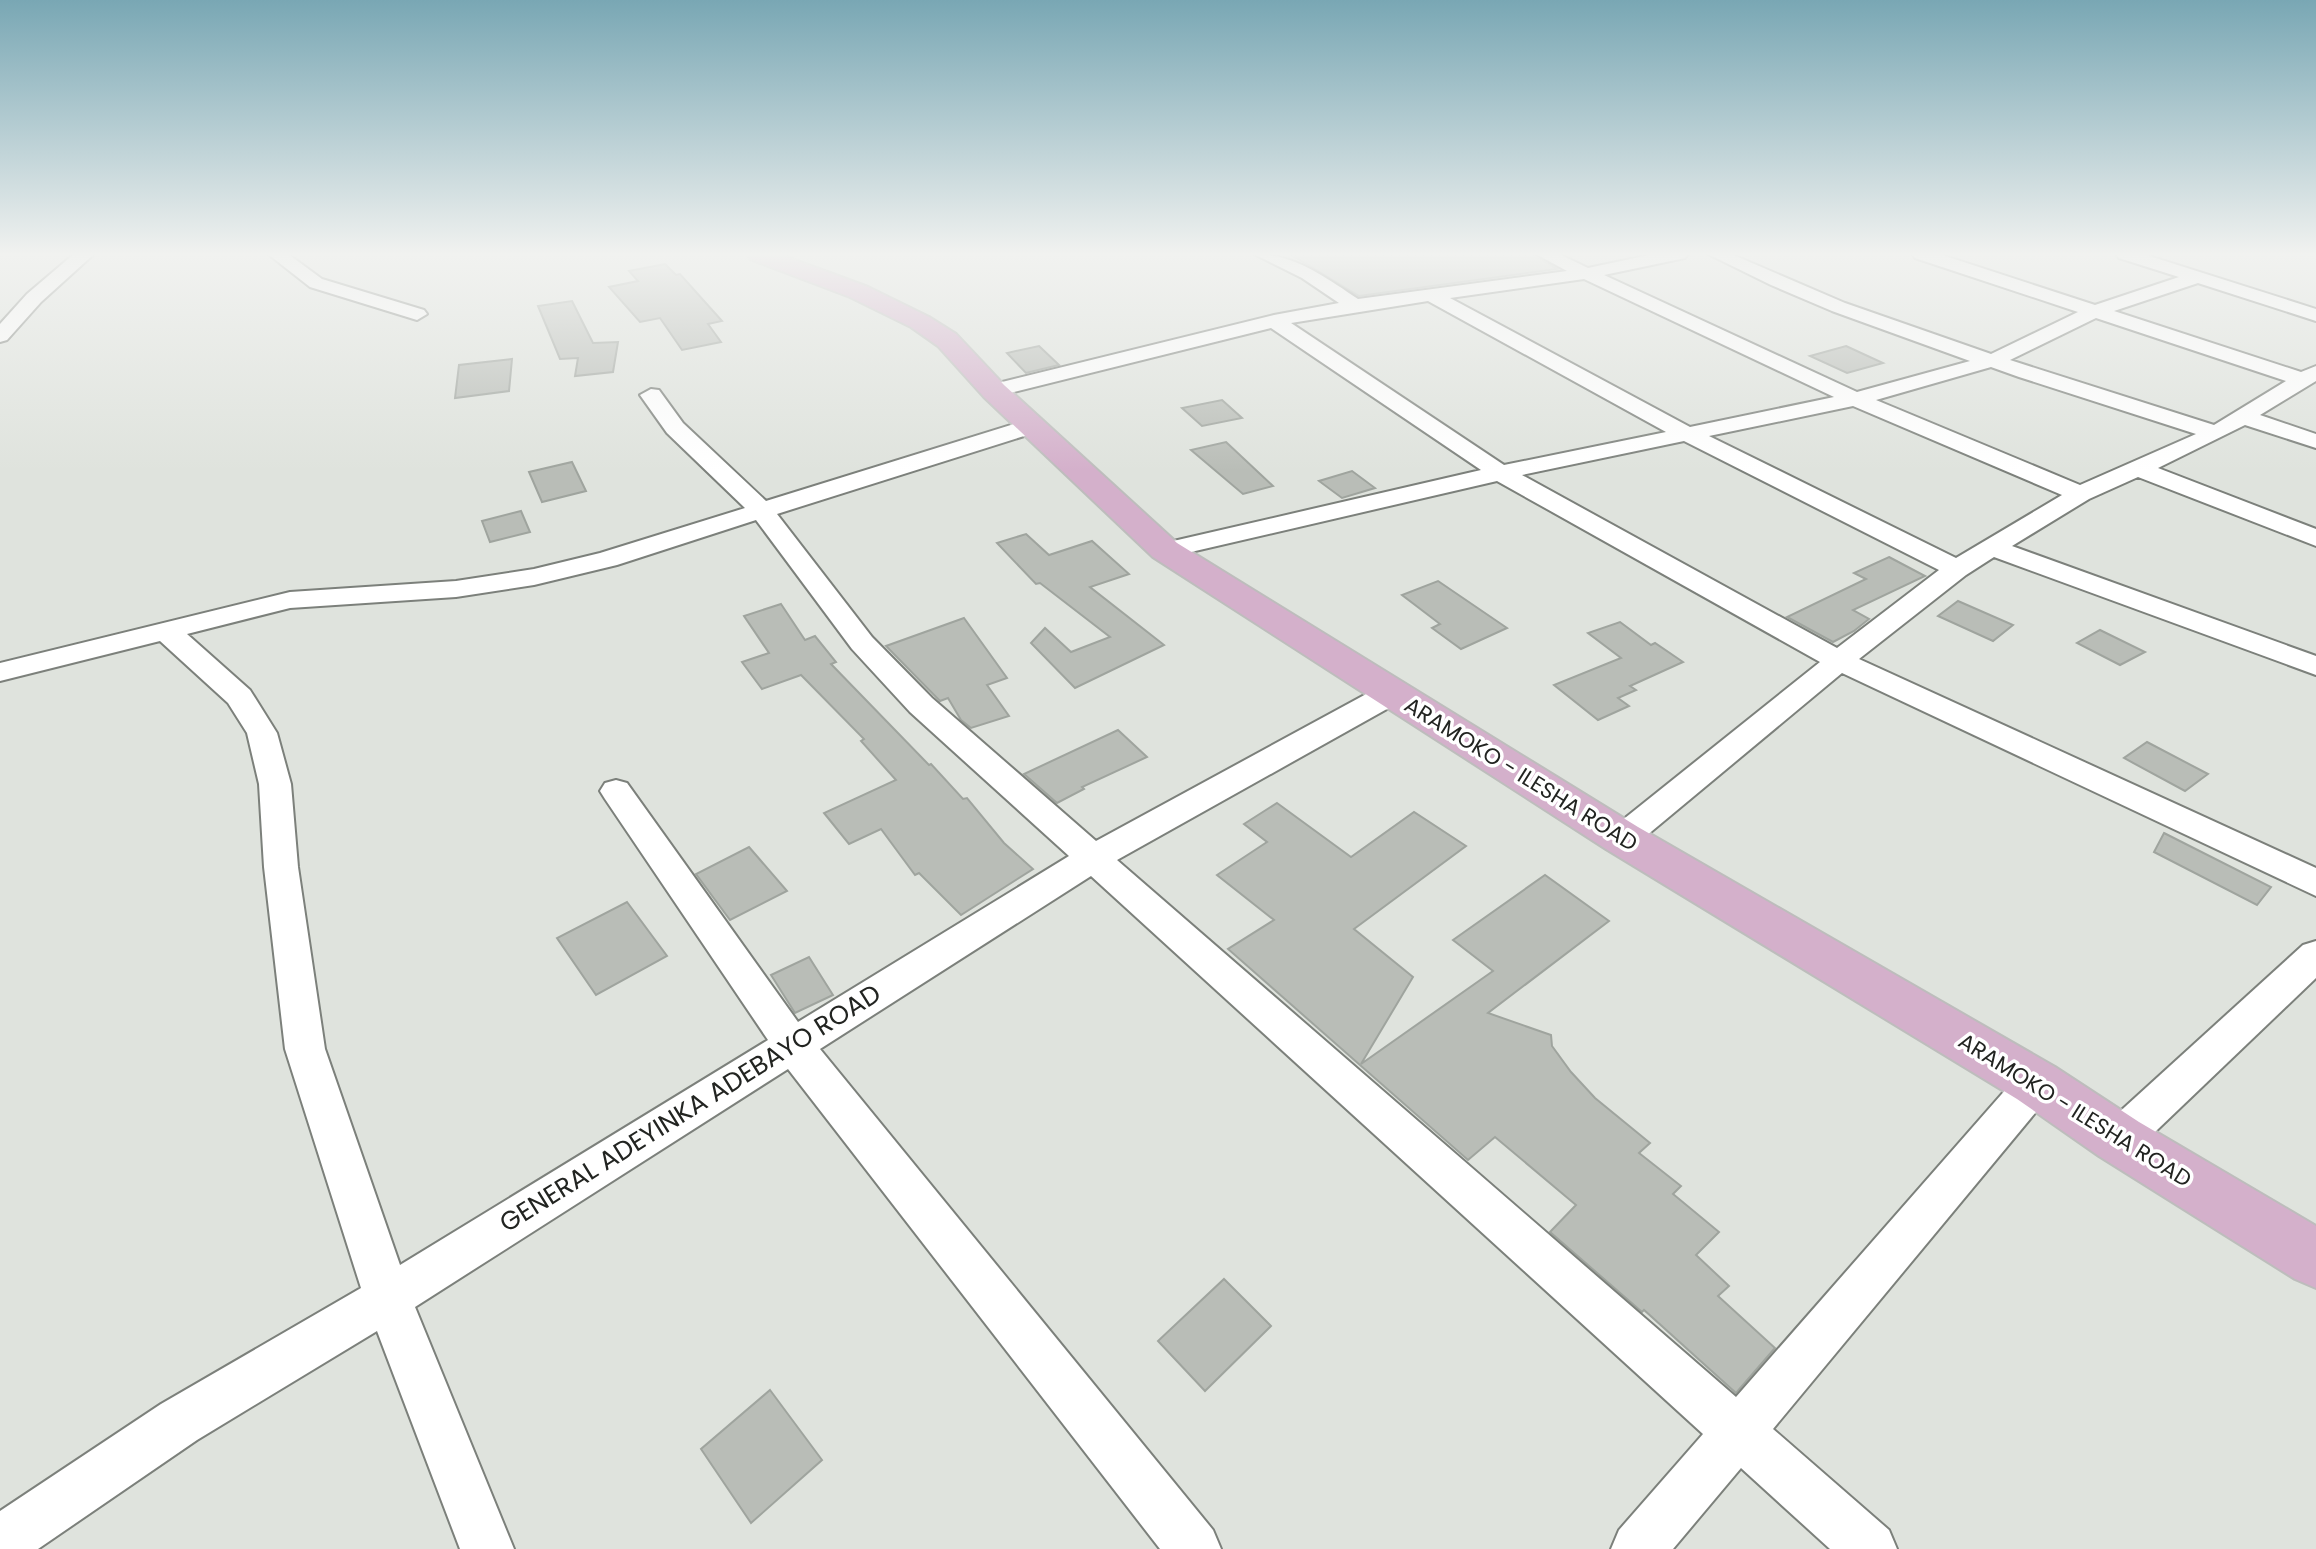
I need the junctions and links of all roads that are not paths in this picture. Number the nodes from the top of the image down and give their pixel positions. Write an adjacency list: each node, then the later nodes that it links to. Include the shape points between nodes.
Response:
1 (926, 326): 11 (main road, ARAMOKO - ILESHA ROAD, via 947,340)
2 (1253, 326): 11 (street)
3 (1282, 326): 20 (street)
4 (1489, 326): 16 (street)
5 (1697, 326): 13 (street)
6 (1895, 326): 9 (street)
7 (2064, 326): 9 (street)
8 (2141, 326): 10 (street)
9 (1995, 360): 13 (street); 17 (street)
10 (2310, 376): 14 (street)
11 (994, 391): 15 (main road, ARAMOKO - ILESHA ROAD)
12 (651, 395): 22 (street, via 675,428)
13 (1855, 399): 16 (street); 21 (street)
14 (2244, 417): 17 (street); 18 (street)
15 (1032, 426): 22 (street); 25 (main road, ARAMOKO - ILESHA ROAD)
16 (1685, 433): 20 (street); 26 (street)
17 (2216, 433): 19 (street)
18 (2316, 441)
19 (2140, 469): 21 (street); 23 (street)
20 (1500, 473): 25 (street); 28 (street)
21 (2080, 494): 24 (street)
22 (762, 511): 27 (street, via 534,577 456,589 290,600); 34 (street, via 862,643 921,705)
23 (2316, 538)
24 (1992, 548): 26 (street); 29 (street)
25 (1165, 550): 31 (main road, ARAMOKO - ILESHA ROAD)
26 (1957, 569): 28 (street)
27 (168, 633): 30 (street); 41 (street, via 239,697 262,733 275,784 305,1049)
28 (1839, 661): 33 (street); 35 (street)
29 (2316, 666)
30 (0, 672)
31 (1392, 693): 33 (main road, ARAMOKO - ILESHA ROAD); 34 (street, GENERAL ADEYINKA ADEBAYO ROAD)
32 (616, 791): 37 (street)
33 (1622, 838): 38 (main road, ARAMOKO - ILESHA ROAD)
34 (1093, 858): 37 (street, GENERAL ADEYINKA ADEBAYO ROAD); 42 (street)
35 (2316, 883)
36 (2316, 955): 39 (street)
37 (792, 1044): 41 (street, GENERAL ADEYINKA ADEBAYO ROAD); 45 (street)
38 (2036, 1083): 39 (main road, ARAMOKO - ILESHA ROAD); 42 (street)
39 (2119, 1139): 40 (main road, ARAMOKO - ILESHA ROAD)
40 (2316, 1259)
41 (388, 1298): 43 (street, GENERAL ADEYINKA ADEBAYO ROAD, via 179,1422); 44 (street)
42 (1739, 1434): 46 (street); 47 (street)
43 (0, 1543)
44 (487, 1549)
45 (1194, 1549)
46 (1638, 1549)
47 (1870, 1549)

